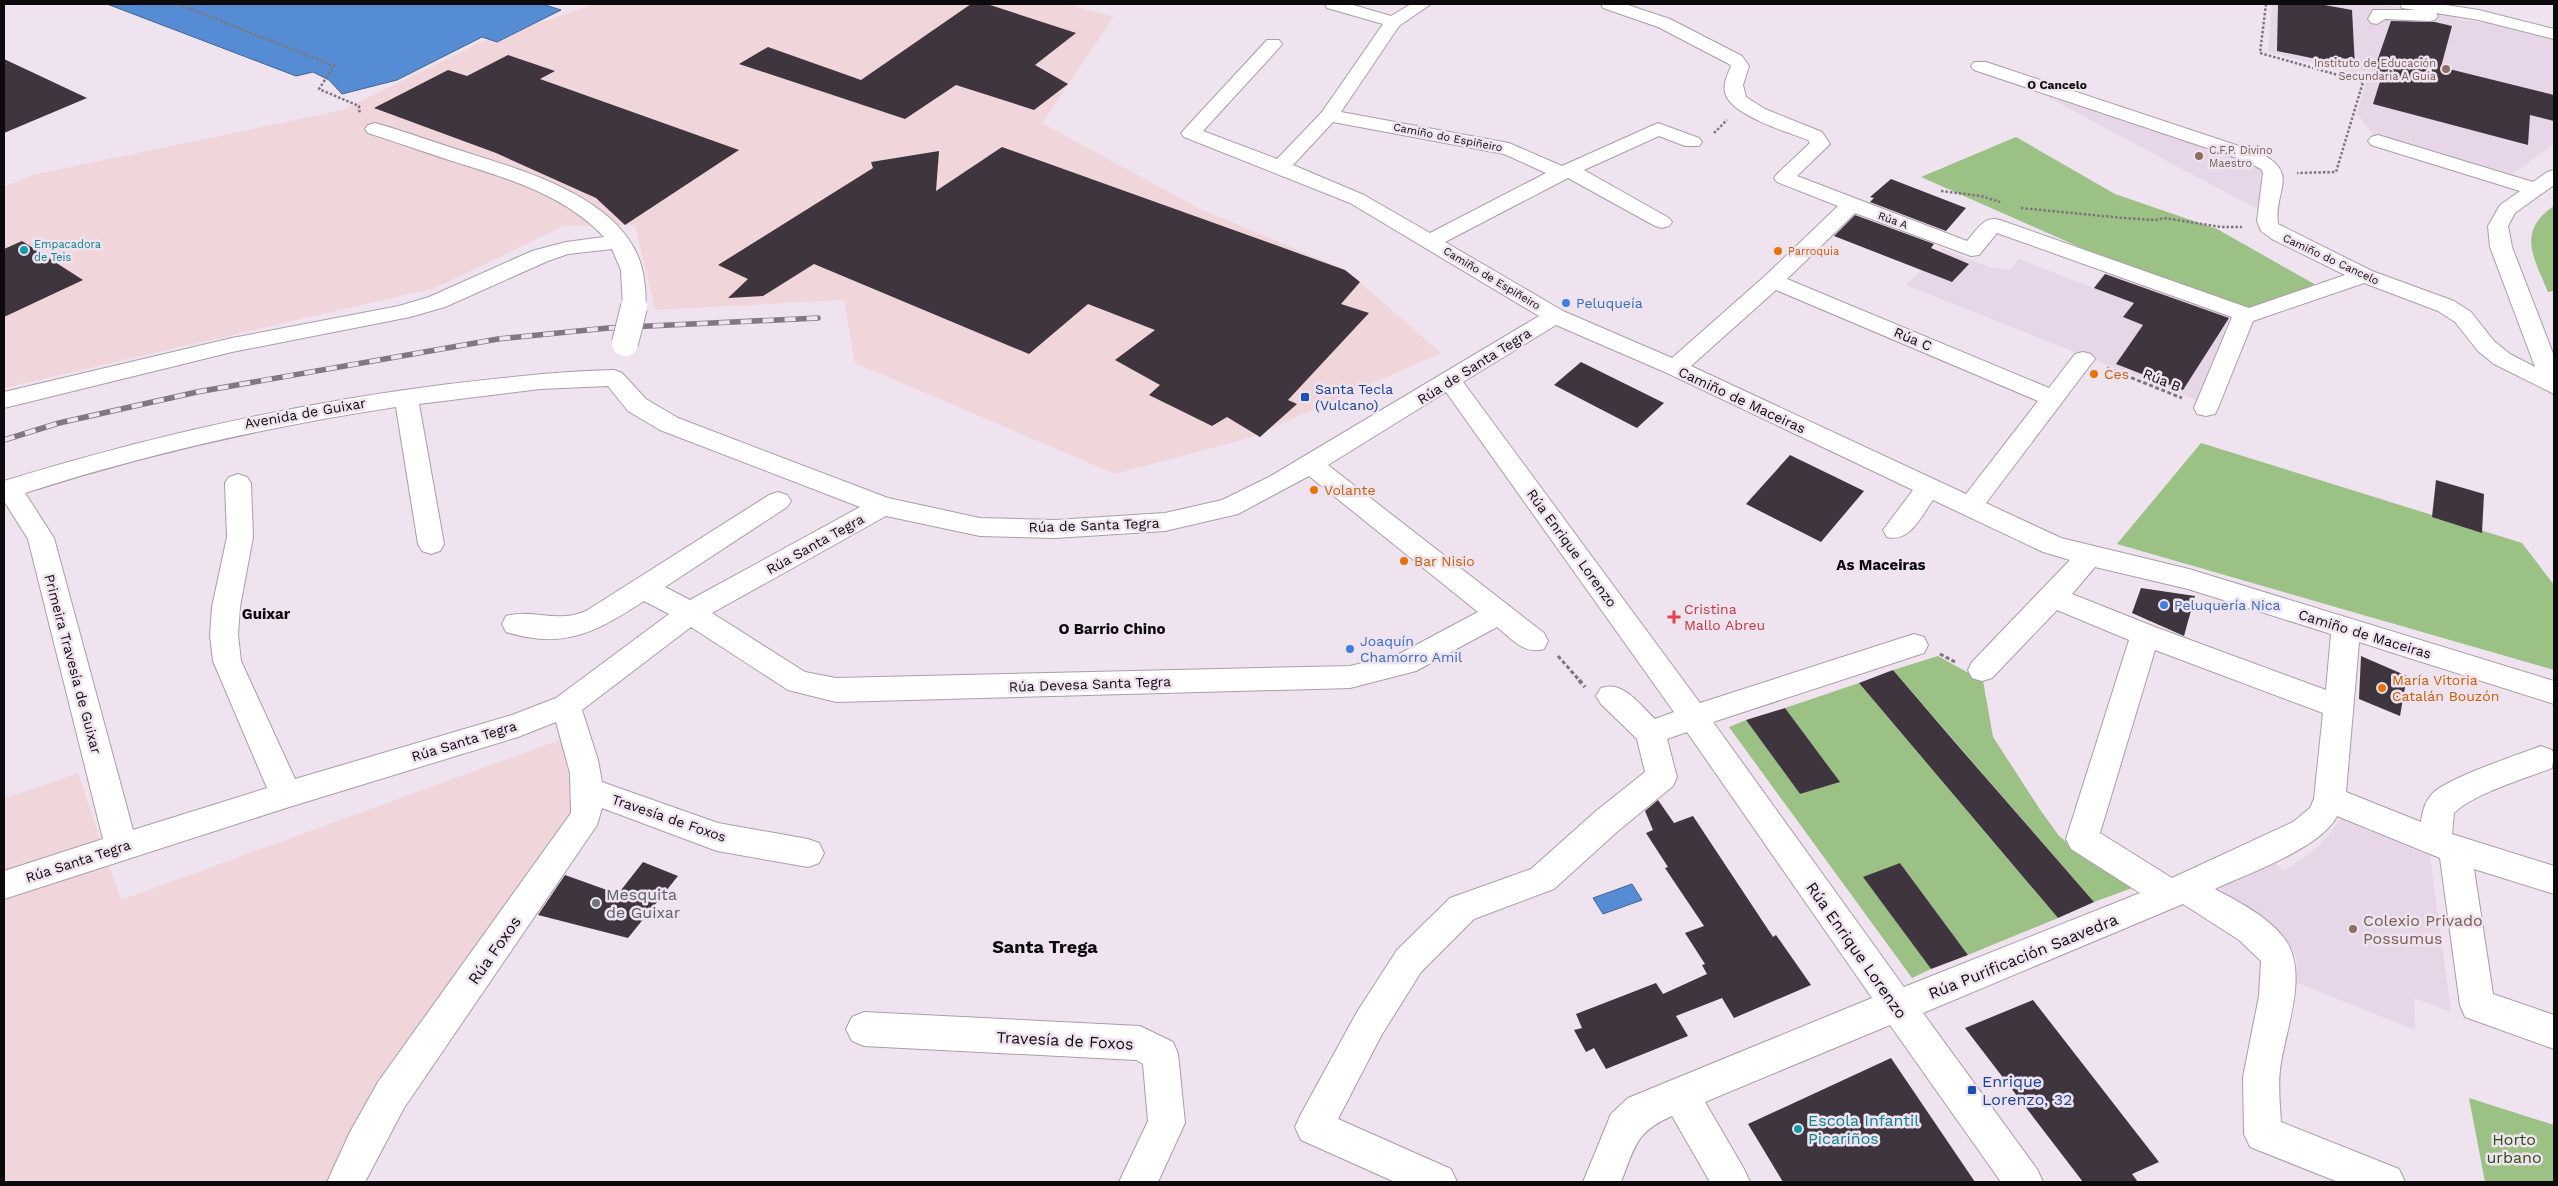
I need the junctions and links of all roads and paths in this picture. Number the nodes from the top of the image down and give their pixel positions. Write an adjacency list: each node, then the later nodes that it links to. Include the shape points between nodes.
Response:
1 (178, 4): 15 (path, via 334,66 320,89 359,106 359,110 370,115)
2 (1333, 4): 9 (street)
3 (1424, 4): 9 (street)
4 (1609, 4): 13 (street, via 1664,23 1736,60 1740,66 1733,86)
5 (2266, 4): 20 (path, via 2260,52 2363,82 2336,172)
6 (2408, 4): 7 (street)
7 (2479, 15): 8 (street, via 2480,19 2390,12 2379,14); 10 (street)
8 (2377, 19)
9 (1393, 22): 14 (street)
10 (2554, 34)
11 (1273, 44): 18 (street, via 1192,133)
12 (1980, 66): 20 (street, via 2253,157)
13 (1740, 102): 16 (path, via 1736,111 1707,140); 25 (street, Rúa A, via 1814,136 1820,144 1784,178)
14 (1329, 116): 18 (street); 19 (street, Camiño do Espiñeiro, via 1509,149)
15 (376, 129): 30 (street, via 534,181 594,216)
16 (1692, 142): 19 (street, via 1658,130)
17 (2378, 142): 22 (street)
18 (1280, 167): 29 (street, via 1357,200)
19 (1566, 171): 27 (street, Camiño do Espiñeiro); 29 (street)
20 (2273, 173): 28 (street, Camiño do Cancelo)
21 (2554, 176): 22 (street)
22 (2535, 189): 39 (street, via 2507,209 2498,226 2501,247)
23 (1941, 191): 24 (path, via 1981,196)
24 (2002, 203)
25 (1851, 205): 32 (street); 33 (street, Rúa A, via 1971,250 1993,224)
26 (2015, 207): 28 (path, via 2123,218 2164,218 2221,227)
27 (1662, 222)
28 (2268, 227): 31 (street, Camiño do Cancelo)
29 (1430, 241): 34 (street, Camiño de Espiñeiro)
30 (617, 242): 37 (street, bridge, via 628,258 633,274 634,307); 42 (street, via 566,248 540,256 437,302 402,312 164,360)
31 (2364, 276): 33 (street); 39 (street, Camiño do Cancelo, via 2446,306 2463,317 2486,346 2502,359)
32 (1773, 281): 36 (street); 41 (street, Rúa C)
33 (2248, 315): 43 (street, via 2243,316 2229,345 2221,375)
34 (1555, 316): 36 (street, Camiño de Maceiras); 38 (street, Rúa de Santa Tegra)
35 (2083, 359): 41 (street); 43 (path, Rúa B)
36 (1675, 368): 46 (street, Camiño de Maceiras)
37 (614, 378): 40 (street, Avenida de Guixar, via 577,378); 49 (street, Rúa de Santa Tegra, via 637,405 669,424)
38 (1450, 380): 44 (street, Rúa de Santa Tegra); 68 (street, Rúa Enrique Lorenzo)
39 (2554, 385)
40 (406, 396): 47 (street, Avenida de Guixar, via 237,426 139,450); 52 (street)
41 (2052, 398): 50 (street)
42 (4, 400)
43 (2206, 408)
44 (1310, 464): 49 (street, Rúa de Santa Tegra, via 1229,508 1165,522 1055,529 980,527); 57 (street)
45 (238, 483): 72 (street, via 240,537 226,608 224,635 227,661)
46 (1928, 488): 50 (street, Camiño de Maceiras); 51 (street)
47 (6, 490): 74 (street, Primeira Travesía de Guixar, via 41,538)
48 (778, 501): 54 (street)
49 (883, 506): 56 (street, Rúa Santa Tegra)
50 (1969, 508): 53 (street, Camiño de Maceiras, via 2052,544)
51 (1896, 530)
52 (431, 544)
53 (2089, 556): 55 (street); 59 (street, Camiño de Maceiras, via 2189,579)
54 (642, 587): 56 (street, Rúa Devesa Santa Tegra); 58 (street, via 580,626 563,630)
55 (2053, 597): 60 (street); 63 (street)
56 (690, 613): 57 (street, Rúa Devesa Santa Tegra, via 798,682 836,690 1350,676 1406,663); 66 (street, Rúa Santa Tegra)
57 (1497, 614): 61 (street)
58 (516, 624)
59 (2346, 628): 64 (street, Camiño de Maceiras); 67 (street, Rúa Purificación Saavedra)
60 (2145, 635): 67 (street); 79 (street, via 2082,839)
61 (1534, 641): 65 (path, via 1553,650 1592,693)
62 (1914, 645): 63 (path, via 1923,646 1974,670); 68 (street)
63 (1982, 670)
64 (2554, 692)
65 (1611, 696): 69 (street)
66 (566, 706): 71 (street, Rúa Foxos, via 585,768); 72 (street, Rúa Santa Tegra, via 518,725)
67 (2340, 707): 73 (street, Rúa Purificación Saavedra)
68 (1693, 716): 69 (street); 80 (street, Rúa Enrique Lorenzo)
69 (1650, 733): 86 (street, via 1662,777 1607,820 1542,879 1462,908 1409,961 1369,1024 1314,1127)
70 (2541, 759): 75 (street, via 2442,803 2438,816)
71 (589, 793): 76 (street, Travesía de Foxos, via 610,796 717,837); 84 (street, Rúa Foxos, via 586,816 391,1095)
72 (286, 795): 74 (street, Rúa Santa Tegra)
73 (2330, 799): 75 (street); 79 (street, Rúa Purificación Saavedra, via 2321,817 2304,832)
74 (121, 846): 78 (street, Rúa Santa Tegra)
75 (2445, 846): 77 (street); 82 (street, via 2477,1005)
76 (808, 853)
77 (2554, 880)
78 (4, 885)
79 (2177, 891): 80 (street, Rúa Purificación Saavedra); 90 (street, via 2242,923 2267,943 2278,959 2278,977 2262,1071 2263,1134)
80 (1896, 1005): 83 (street, Rúa Purificación Saavedra); 89 (street, Rúa Enrique Lorenzo)
81 (864, 1029): 85 (street, Travesía de Foxos, via 1140,1044 1160,1054 1167,1123)
82 (2554, 1032)
83 (1680, 1094): 87 (street, Rúa Purificación Saavedra, via 1641,1111 1624,1127); 88 (street)
84 (346, 1182)
85 (1138, 1182)
86 (1438, 1182)
87 (1602, 1182)
88 (1731, 1182)
89 (2024, 1182)
90 (2386, 1182)

